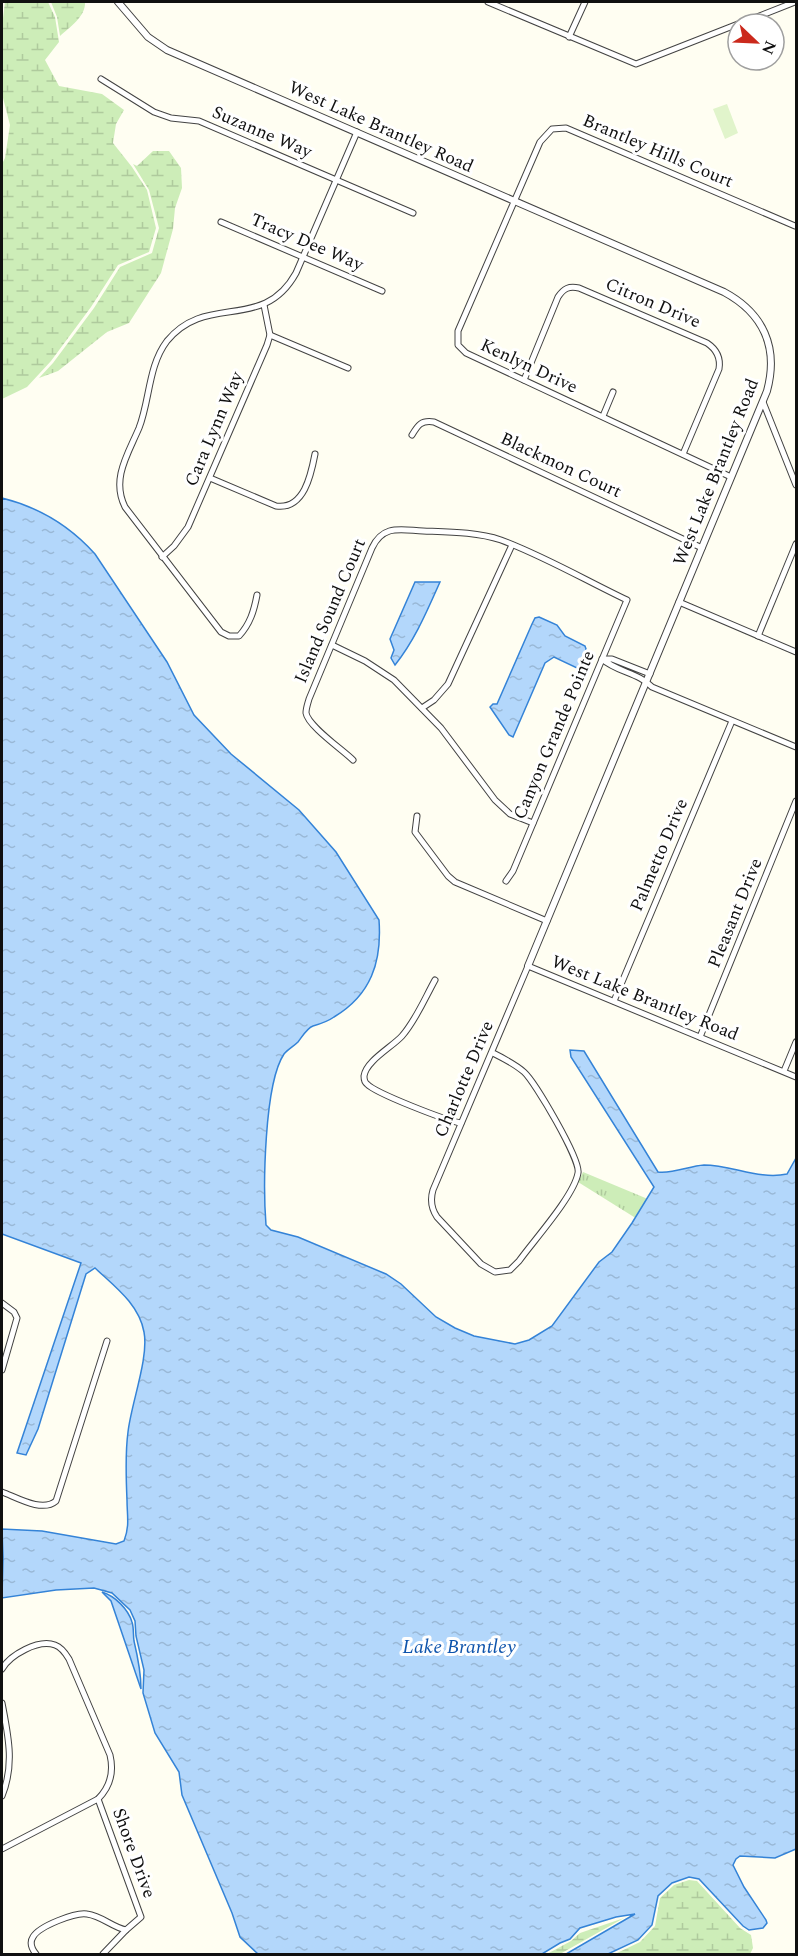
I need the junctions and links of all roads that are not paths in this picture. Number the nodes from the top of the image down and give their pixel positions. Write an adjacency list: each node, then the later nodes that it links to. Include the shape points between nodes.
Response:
1 (118, 2): 9 (street, West Lake Brantley Road, via 158,45)
2 (489, 2): 7 (street)
3 (585, 2): 7 (street)
4 (795, 2): 5 (street)
5 (769, 12)
6 (726, 29): 7 (street, via 636,64)
7 (569, 37)
8 (101, 79): 10 (street, Suzanne Way, via 154,112 199,121)
9 (357, 132): 10 (street); 11 (street, West Lake Brantley Road)
10 (335, 180): 12 (street, Suzanne Way); 15 (street)
11 (515, 202): 14 (street, Brantley Hills Court, via 540,141 559,127); 20 (street, Kenlyn Drive, via 457,339 466,353); 22 (street, West Lake Brantley Road, via 742,303 759,322 770,347 770,379)
12 (413, 213)
13 (221, 222): 15 (street, Tracy Dee Way)
14 (795, 226)
15 (303, 257): 16 (street, Tracy Dee Way); 17 (street, via 290,284)
16 (382, 291)
17 (264, 305): 18 (street); 33 (street, via 191,320 158,356 144,416 123,464 119,486 125,507)
18 (270, 335): 19 (street); 28 (street, Cara Lynn Way)
19 (348, 368)
20 (524, 380): 23 (street, Kenlyn Drive); 26 (street, Citron Drive, via 558,297 570,287 707,343 719,357 719,369)
21 (613, 392): 23 (street)
22 (763, 402): 27 (street, West Lake Brantley Road); 29 (street)
23 (603, 416): 26 (street, Kenlyn Drive)
24 (412, 435): 32 (street, Blackmon Court, via 423,421 434,422)
25 (315, 453): 28 (street, via 301,496 291,505 276,506)
26 (683, 454): 27 (street, Kenlyn Drive)
27 (731, 477): 32 (street, West Lake Brantley Road)
28 (210, 478): 33 (street, Cara Lynn Way, via 188,527)
29 (796, 485)
30 (796, 544): 37 (street)
31 (512, 545): 35 (street, Island Sound Court); 38 (street, Island Sound Court, via 484,536 388,530 372,548); 43 (street, via 448,684)
32 (702, 548): 36 (street, West Lake Brantley Road)
33 (162, 556): 34 (street, via 221,632 229,636 239,636 246,629)
34 (257, 595)
35 (627, 600): 40 (street, Canyon Grande Pointe)
36 (679, 602): 37 (street); 41 (street, West Lake Brantley Road)
37 (758, 636): 39 (street)
38 (332, 645): 43 (street, via 394,680); 46 (street, Island Sound Court, via 309,699 307,716)
39 (796, 652)
40 (602, 659): 41 (street); 42 (street); 49 (street, Canyon Grande Pointe)
41 (650, 674): 42 (street, West Lake Brantley Road)
42 (647, 681): 44 (street, via 652,687); 51 (street, West Lake Brantley Road)
43 (422, 708): 49 (street, via 495,800 510,814)
44 (732, 721): 45 (street); 54 (street, Palmetto Drive)
45 (796, 747)
46 (353, 760)
47 (796, 801): 55 (street, Pleasant Drive)
48 (417, 816): 51 (street, via 416,832 448,876)
49 (533, 823): 50 (street, Canyon Grande Pointe)
50 (506, 881)
51 (547, 921): 52 (street, West Lake Brantley Road)
52 (528, 966): 54 (street, West Lake Brantley Road); 57 (street, Charlotte Drive)
53 (435, 980): 60 (street, via 410,1025 371,1063 364,1080 391,1097)
54 (614, 1000): 55 (street, West Lake Brantley Road)
55 (700, 1037): 58 (street, West Lake Brantley Road)
56 (796, 1042): 58 (street)
57 (493, 1053): 60 (street, Charlotte Drive); 60 (street, Charlotte Drive, via 519,1068 535,1086 579,1170 560,1206 510,1270 495,1272 481,1264 437,1217 431,1204 433,1190)
58 (784, 1071): 59 (street, West Lake Brantley Road)
59 (796, 1077)
60 (461, 1124)
61 (2, 1303): 63 (street, via 17,1318)
62 (107, 1341): 64 (street, via 59,1495 52,1505 40,1506)
63 (2, 1370)
64 (2, 1492)
65 (2, 1669): 68 (street, via 12,1657 45,1644 58,1646 66,1654 113,1766 108,1787)
66 (2, 1703): 67 (street, via 10,1758)
67 (2, 1796)
68 (98, 1799): 69 (street); 70 (street, Shore Drive, via 141,1917)
69 (2, 1849)
70 (126, 1930): 71 (street, via 101,1918 75,1913 32,1938 31,1947); 72 (street)
71 (36, 1954)
72 (103, 1954)

